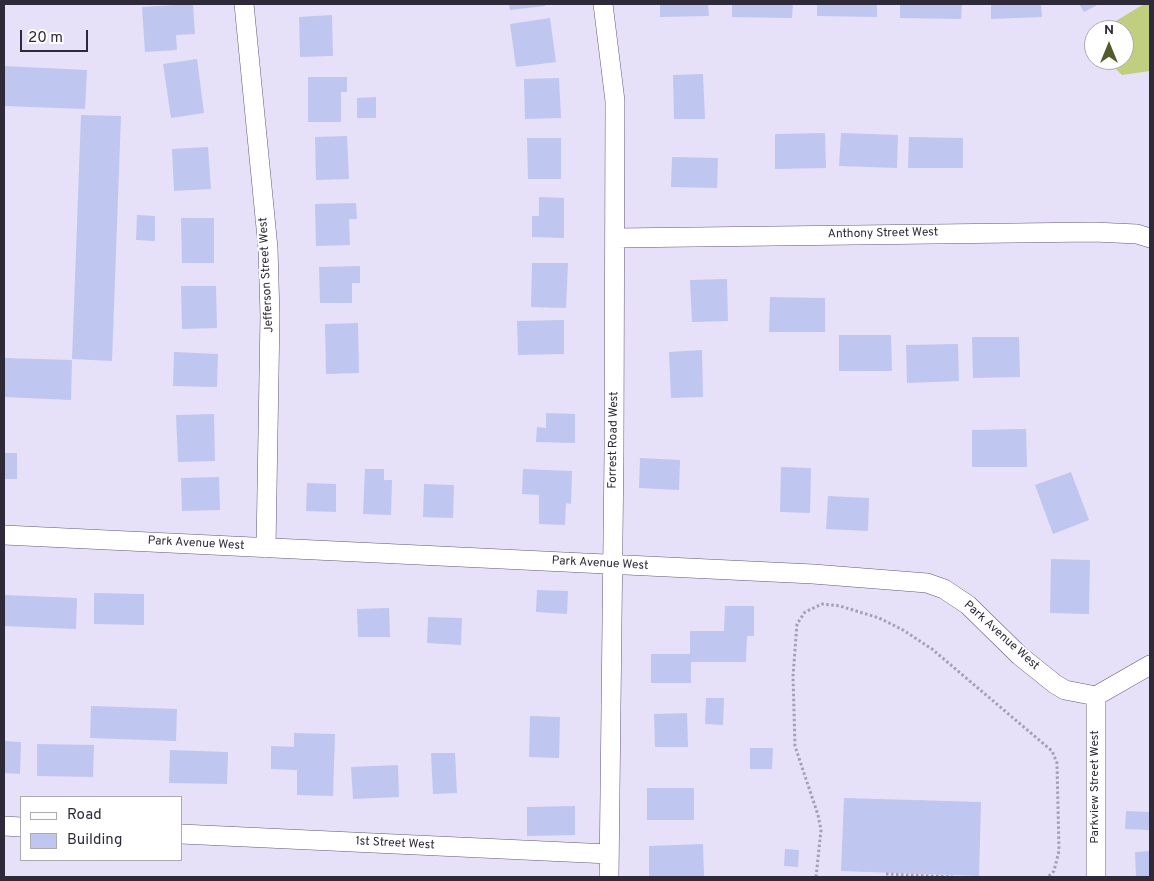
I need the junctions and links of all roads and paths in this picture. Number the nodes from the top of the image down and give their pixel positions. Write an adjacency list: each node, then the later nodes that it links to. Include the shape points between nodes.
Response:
1 (244, 4): 6 (street, Jefferson Street West, via 268,248)
2 (603, 4): 3 (street, Forrest Road West, via 615,102)
3 (616, 238): 4 (street, Anthony Street West, via 1094,232 1137,234); 7 (street, Forrest Road West)
4 (1150, 238)
5 (4, 535): 6 (street, Park Avenue West)
6 (266, 548): 7 (street, Park Avenue West)
7 (612, 565): 9 (street, Park Avenue West, via 927,583 944,589 968,605 1020,656 1055,684 1065,690); 13 (street, Forrest Road West)
8 (1150, 665): 9 (street)
9 (1096, 696): 19 (street, Parkview Street West)
10 (4, 826): 11 (street)
11 (20, 827)
12 (182, 834): 13 (street, 1st Street West)
13 (609, 854): 15 (street, Forrest Road West)
14 (886, 874): 17 (path)
15 (609, 877)
16 (816, 877): 18 (path, via 820,830 795,746 793,676 797,624 805,612 822,604 879,618 903,630 932,649 1052,751 1057,764 1060,850 1054,871)
17 (953, 877)
18 (1048, 877)
19 (1096, 877)

